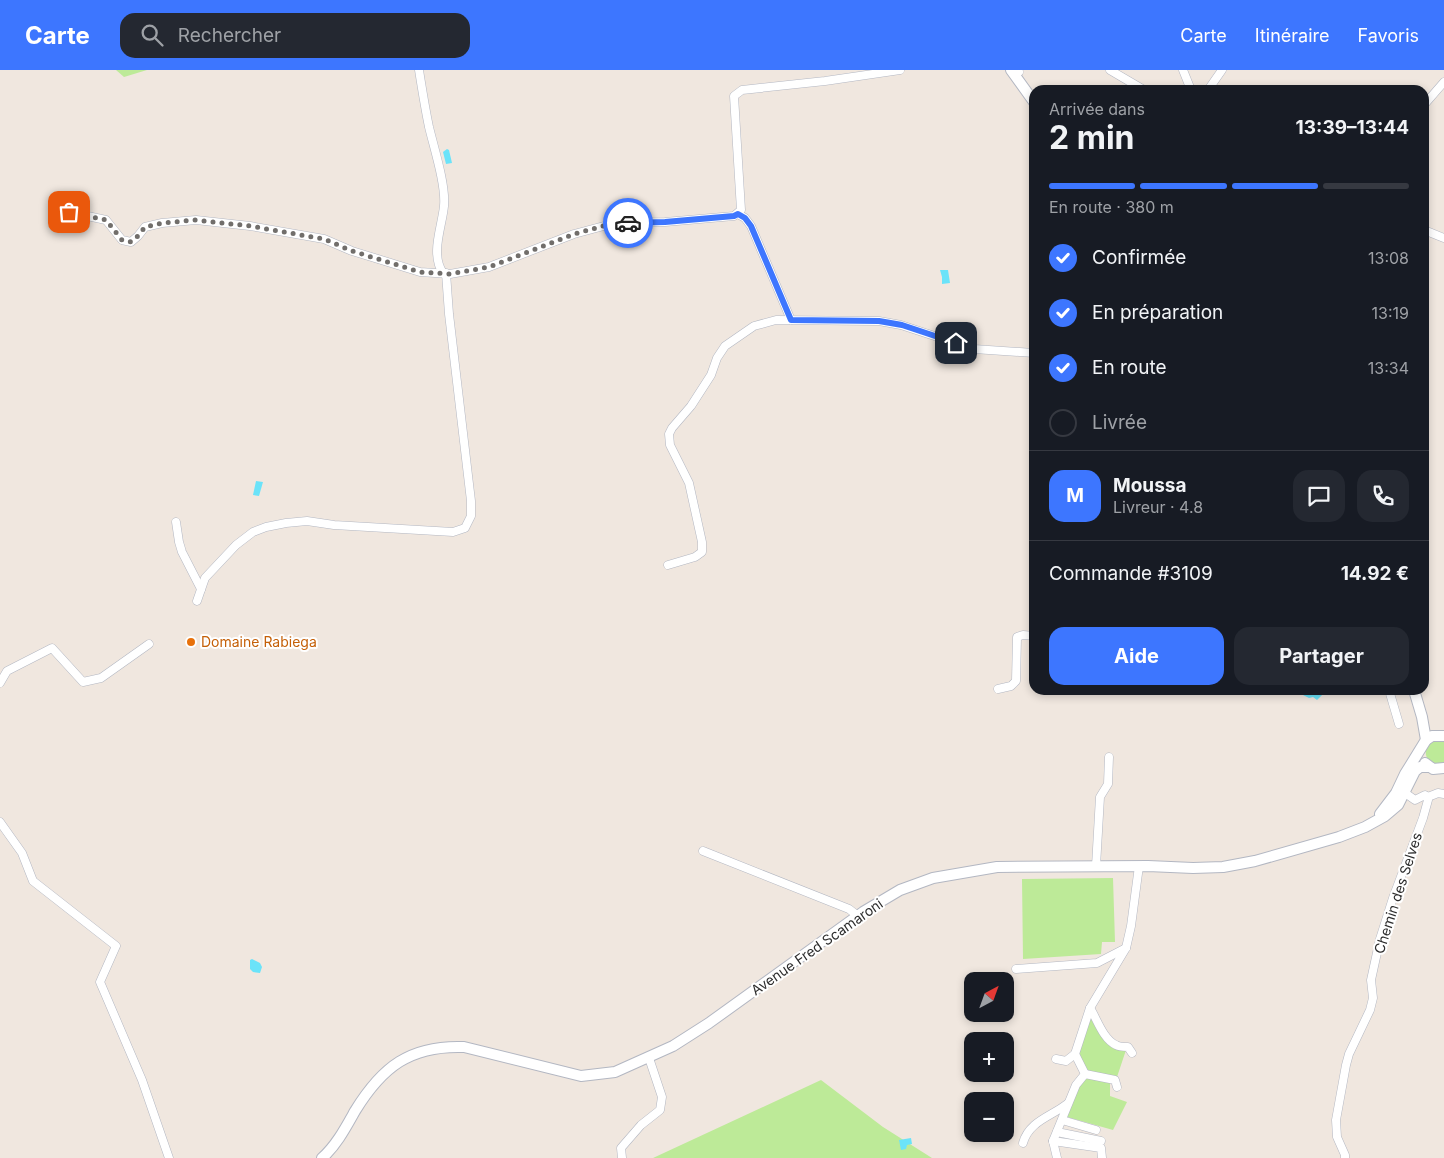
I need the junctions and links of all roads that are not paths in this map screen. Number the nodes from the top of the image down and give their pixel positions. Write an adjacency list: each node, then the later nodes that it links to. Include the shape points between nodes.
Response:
1 (419, 70): 17 (street, via 440,171 444,204 438,239 438,267)
2 (900, 70): 14 (street, via 742,90 734,96 741,210)
3 (1110, 70): 8 (street)
4 (1183, 70): 9 (street)
5 (1222, 70): 10 (street)
6 (1016, 71): 11 (main road)
7 (1444, 82): 12 (street)
8 (1136, 85)
9 (1189, 85)
10 (1212, 85)
11 (1029, 92)
12 (1429, 99)
13 (69, 212): 17 (street, via 106,220 122,240 131,242 145,227 196,220 324,239 420,272)
14 (738, 214): 17 (street, via 665,222 614,223 574,234 489,267); 18 (street, via 751,226)
15 (1429, 232): 16 (street)
16 (1444, 238)
17 (444, 273): 22 (street, via 471,501 471,516 465,528 453,532 307,521 266,527 253,532 236,546 205,578)
18 (791, 320): 19 (street, via 879,321 902,325 974,349); 21 (street, via 754,326 725,346 691,406 672,428 670,445 690,483 702,552)
19 (1029, 353)
20 (176, 522): 22 (street, via 182,552)
21 (668, 565)
22 (201, 589): 23 (street)
23 (197, 601)
24 (1029, 636): 27 (street, via 1017,637 1016,681 1011,686)
25 (149, 644): 26 (street, via 101,678 83,682 52,648 6,670)
26 (0, 683)
27 (998, 689)
28 (1390, 695): 31 (street)
29 (1415, 695): 30 (main road)
30 (1422, 717): 32 (main road); 33 (main road)
31 (1399, 724)
32 (1442, 736): 33 (main road, via 1432,736)
33 (1423, 745): 35 (main road, via 1422,759); 36 (main road, Avenue Fred Scamaroni)
34 (1109, 757): 43 (street, via 1108,784 1100,797)
35 (1439, 770): 37 (main road, Avenue Fred Scamaroni, via 1420,767)
36 (1405, 774): 37 (street, via 1402,790); 40 (main road, Avenue Fred Scamaroni, via 1396,794)
37 (1405, 793): 39 (street, via 1415,800 1425,795); 40 (main road, Avenue Fred Scamaroni, via 1398,805)
38 (1444, 794): 39 (street)
39 (1428, 797): 69 (street, Chemin des Selves, via 1380,939 1370,1010 1346,1065 1336,1120 1337,1137)
40 (1375, 820): 44 (main road, Avenue Fred Scamaroni, via 1339,837 1255,861 1223,867)
41 (0, 822): 63 (street, via 22,853 33,881 116,946 100,982 142,1080)
42 (703, 852): 45 (street, via 849,909)
43 (1096, 866): 44 (main road, Avenue Fred Scamaroni); 45 (main road, Avenue Fred Scamaroni, via 997,867 951,874 900,890)
44 (1139, 866): 46 (street)
45 (858, 916): 51 (main road, Avenue Fred Scamaroni, via 709,1023)
46 (1126, 948): 47 (street, via 1097,963); 48 (street)
47 (1016, 969)
48 (1090, 1008): 49 (street, via 1102,1032 1116,1045 1128,1047); 50 (street)
49 (1132, 1053)
50 (1075, 1054): 52 (street, via 1066,1061); 53 (street)
51 (649, 1058): 62 (street, via 662,1097 660,1110 641,1125); 64 (main road, Avenue Fred Scamaroni, via 615,1072 581,1076 464,1047 428,1049 408,1056 376,1080 348,1125)
52 (1056, 1059)
53 (1085, 1074): 54 (street, via 1115,1080); 55 (street)
54 (1117, 1086)
55 (1069, 1102): 56 (street); 61 (street, via 1044,1117 1025,1136)
56 (1062, 1120): 57 (street); 58 (street)
57 (1096, 1130)
58 (1057, 1132): 59 (street); 60 (street)
59 (1053, 1141): 67 (street); 68 (street, via 1100,1148)
60 (1101, 1141)
61 (1023, 1143)
62 (621, 1149): 65 (street); 66 (street)
63 (169, 1158)
64 (322, 1158)
65 (615, 1158)
66 (622, 1158)
67 (1057, 1158)
68 (1102, 1158)
69 (1345, 1158)

